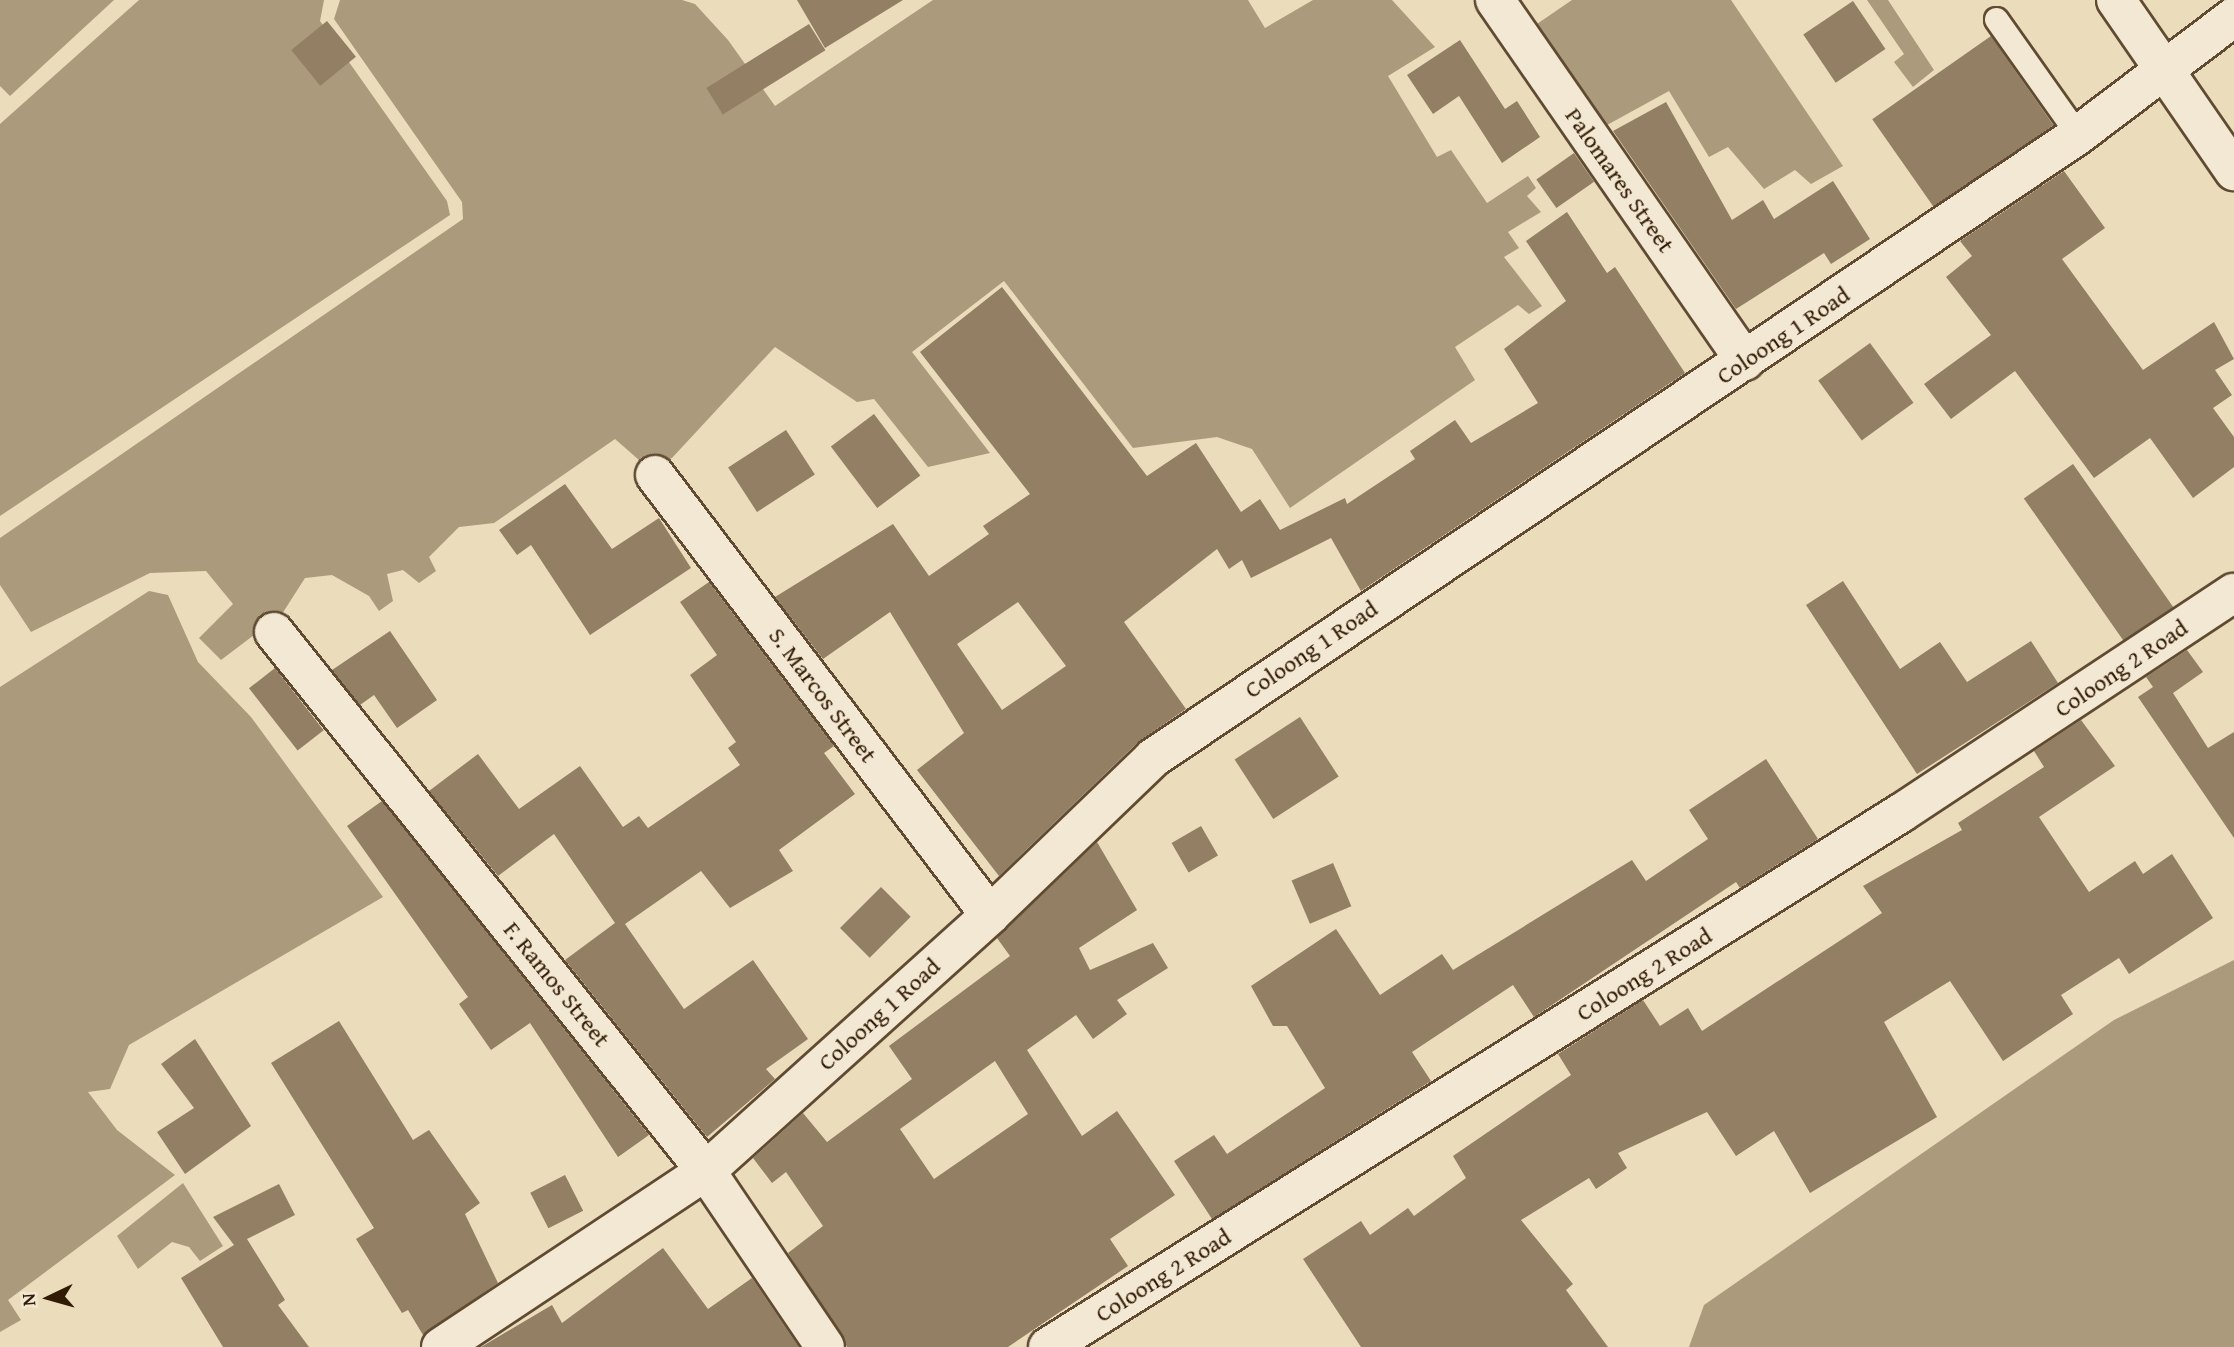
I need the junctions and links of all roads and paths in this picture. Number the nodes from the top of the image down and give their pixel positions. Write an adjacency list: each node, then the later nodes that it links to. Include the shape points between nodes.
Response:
1 (1495, 0): 8 (street, Palomares Street)
2 (2116, 0): 5 (street)
3 (2234, 18): 5 (street, Coloong 1 Road)
4 (1996, 19): 6 (lane)
5 (2166, 70): 6 (street, Coloong 1 Road); 7 (street)
6 (2078, 135): 8 (street, Coloong 1 Road)
7 (2234, 171)
8 (1745, 361): 12 (street, Coloong 1 Road, via 1153,758)
9 (655, 475): 12 (street, S. Marcos Street)
10 (2234, 593): 16 (street, Coloong 2 Road, via 1901,813)
11 (274, 632): 13 (street, F. Ramos Street)
12 (990, 915): 13 (street, Coloong 1 Road)
13 (705, 1171): 14 (street, Coloong 1 Road); 15 (street, F. Ramos Street)
14 (441, 1347)
15 (825, 1347)
16 (1048, 1347)

